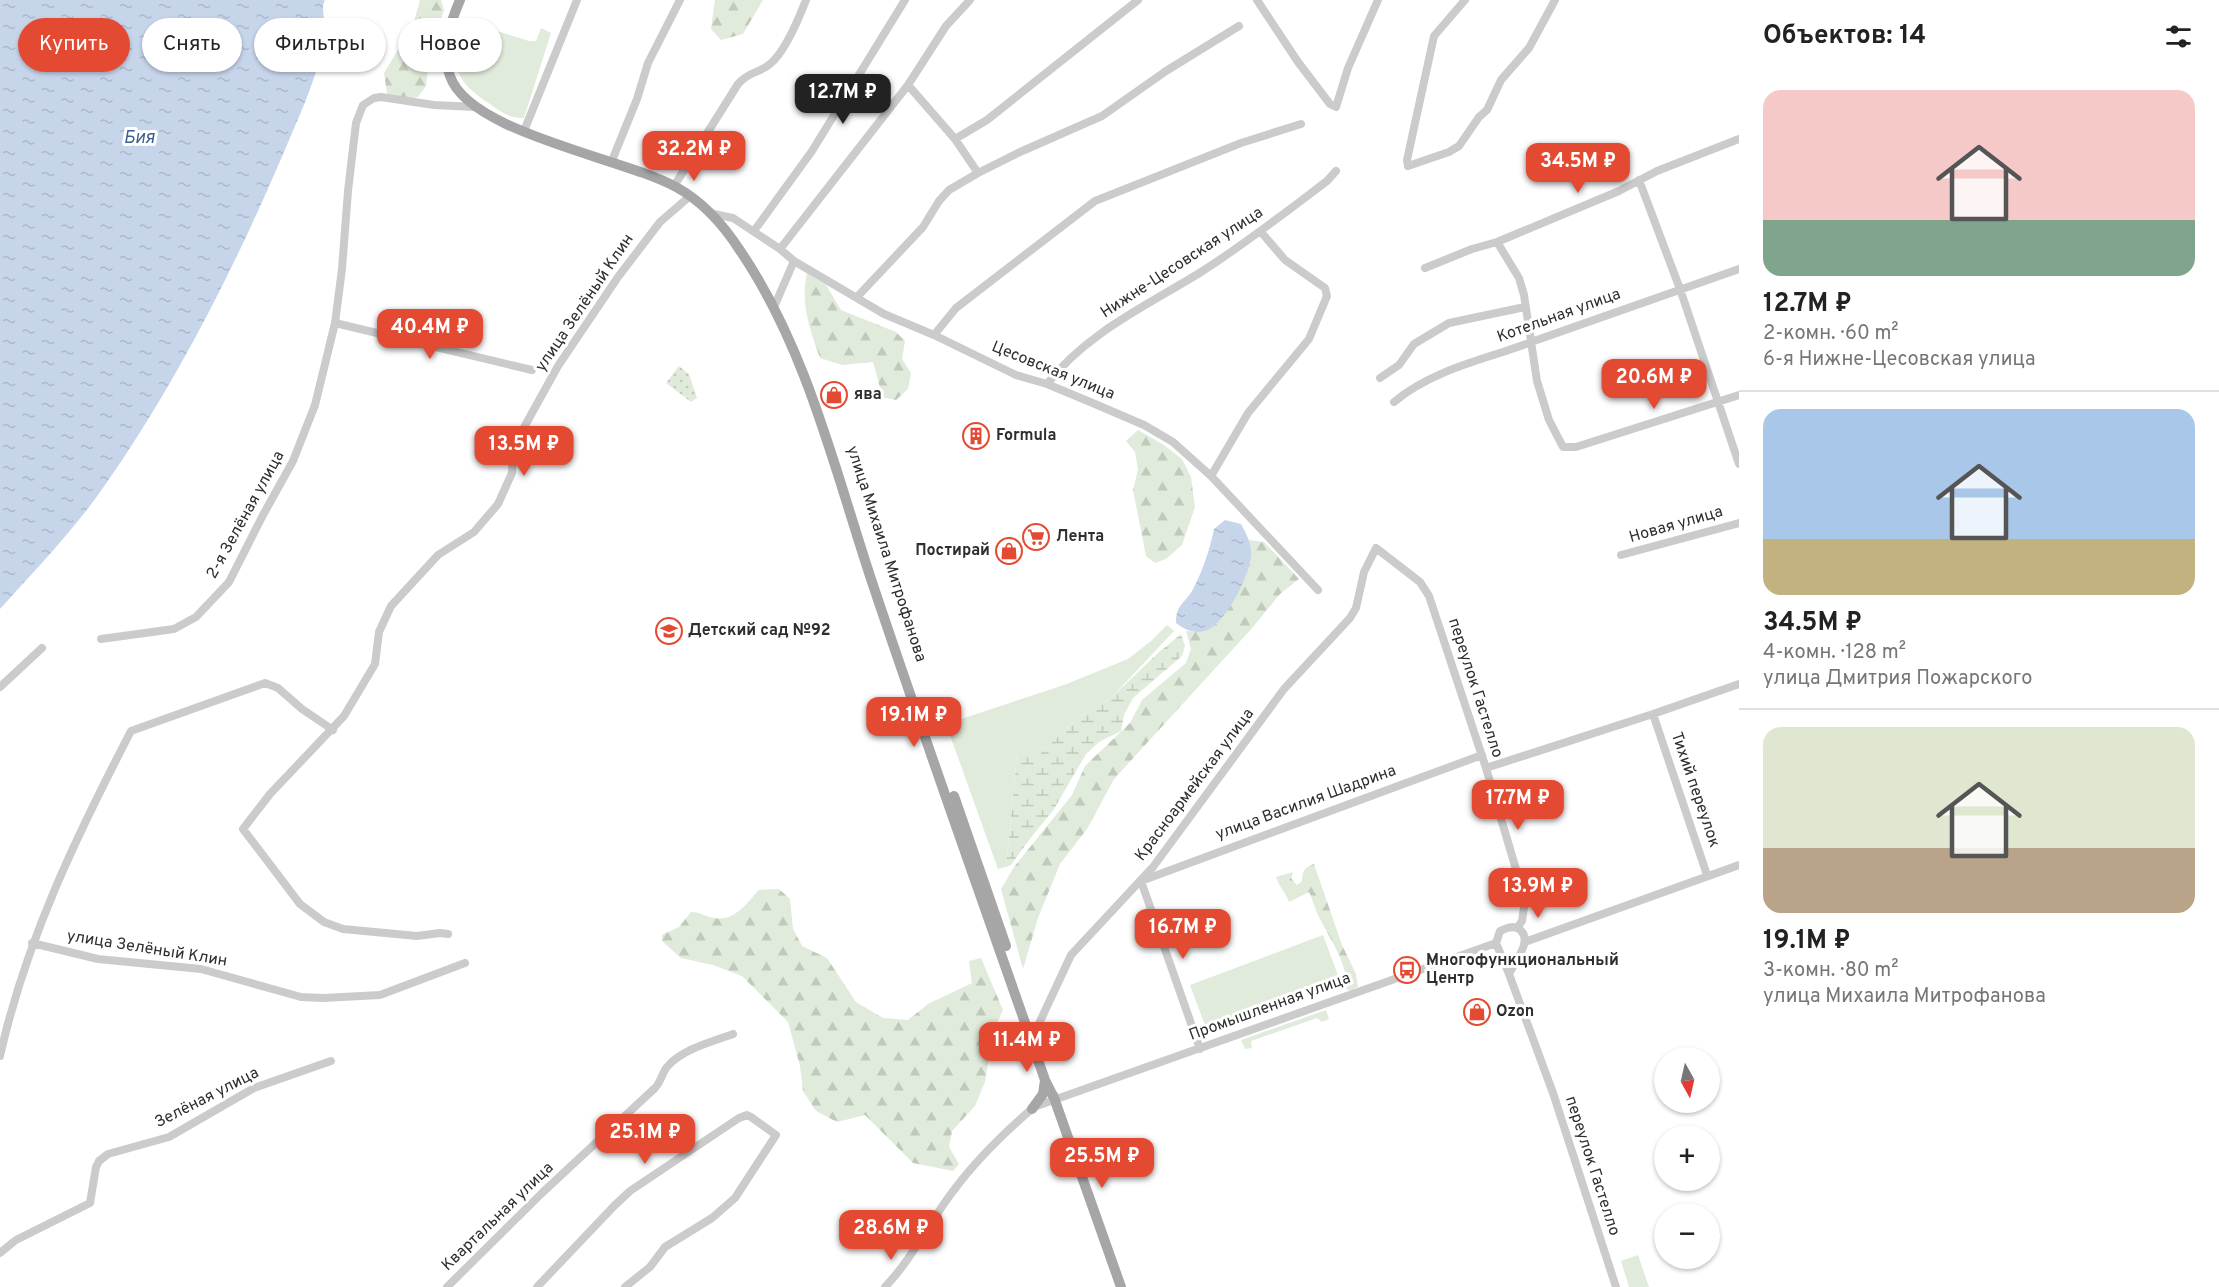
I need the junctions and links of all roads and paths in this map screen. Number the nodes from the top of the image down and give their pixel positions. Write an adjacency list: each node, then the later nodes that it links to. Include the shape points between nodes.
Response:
1 (460, 0): 14 (main road, улица Михаила Митрофанова, via 449,34 447,63 454,87)
2 (577, 0): 16 (street)
3 (680, 0): 19 (street, via 648,63 638,99)
4 (806, 0): 23 (street, via 776,57 738,84)
5 (905, 0): 26 (street, via 812,151)
6 (970, 0): 13 (street, via 933,43)
7 (1138, 0): 17 (street, via 987,120)
8 (1257, 0): 9 (street, via 1298,62 1336,108 1348,68)
9 (1378, 0)
10 (1465, 0): 11 (street, via 1434,36 1407,166 1449,153 1458,146 1487,110 1501,80 1529,48)
11 (1555, 0)
12 (1239, 26): 21 (street, via 1101,116)
13 (908, 85): 17 (street); 29 (street)
14 (474, 106): 16 (main road, улица Михаила Митрофанова); 37 (street, 2-я Зелёная улица, via 381,97 363,105 354,135)
15 (1301, 124): 38 (street, via 1241,142 1095,201 956,308)
16 (524, 131): 19 (main road, улица Михаила Митрофанова)
17 (955, 139): 21 (street)
18 (1739, 139): 22 (street)
19 (611, 163): 23 (main road, улица Михаила Митрофанова)
20 (1336, 171): 27 (street, Нижне-Цесовская улица)
21 (978, 173): 34 (street, via 943,196 923,227)
22 (1639, 180): 28 (street); 33 (street)
23 (674, 186): 24 (main road, улица Михаила Митрофанова)
24 (690, 196): 25 (main road, улица Михаила Митрофанова); 57 (street, улица Зелёный Клин, via 660,222 558,366 517,440 512,473 498,504 474,532 438,555 391,606 379,632 375,664)
25 (709, 213): 26 (street, Цесовская улица, via 733,218); 35 (main road, улица Михаила Митрофанова, via 741,251)
26 (754, 231): 29 (street, Цесовская улица)
27 (1260, 232): 42 (street, Нижне-Цесовская улица, via 1098,335); 47 (street, via 1284,260 1324,288 1327,296 1309,339 1248,413)
28 (1497, 242): 31 (street); 36 (street, via 1519,278)
29 (780, 249): 30 (street, Цесовская улица)
30 (794, 261): 34 (street, Цесовская улица); 35 (street)
31 (1425, 268)
32 (1739, 269): 33 (street, Котельная улица)
33 (1680, 289): 39 (street, Котельная улица); 45 (street)
34 (857, 297): 38 (street, Цесовская улица, via 884,314)
35 (774, 307): 70 (main road, улица Михаила Митрофанова, via 828,445 872,584)
36 (1525, 307): 39 (street); 41 (street, via 1438,329 1412,345 1399,365)
37 (335, 323): 40 (street); 52 (street, 2-я Зелёная улица, via 315,405 297,452 229,582 196,617 174,629)
38 (934, 334): 42 (street, Цесовская улица, via 1016,375)
39 (1531, 342): 44 (street, Котельная улица, via 1469,362 1419,385); 45 (street, via 1537,381 1563,447 1576,447)
40 (532, 370)
41 (1380, 378)
42 (1047, 384): 47 (street, Цесовская улица, via 1144,425 1173,442)
43 (1739, 395): 45 (street)
44 (1394, 402)
45 (1718, 402): 46 (street)
46 (1739, 464)
47 (1211, 476): 51 (street, Цесовская улица)
48 (1739, 523): 50 (street, Новая улица)
49 (1376, 548): 58 (street, переулок Гастелло, via 1420,582 1429,596); 62 (street, Красноармейская улица, via 1350,618 1284,689)
50 (1621, 555)
51 (1318, 590)
52 (101, 639)
53 (42, 648): 55 (street)
54 (1739, 684): 56 (street)
55 (0, 687)
56 (1653, 714): 59 (street); 61 (street, Тихий переулок)
57 (333, 730): 63 (street, улица Зелёный Клин, via 270,794 243,829 300,904 333,926 417,936); 65 (street, via 283,691 265,683 131,731 61,873)
58 (1482, 755): 59 (street, переулок Гастелло); 62 (street, улица Василия Шадрина)
59 (1486, 768): 64 (street, переулок Гастелло, via 1525,901)
60 (1739, 865): 61 (street)
61 (1707, 875): 64 (street)
62 (1141, 880): 70 (street, Красноармейская улица, via 1071,955); 72 (street)
63 (448, 934)
64 (1522, 935): 66 (street, via 1505,928 1500,931); 67 (street, via 1524,949)
65 (32, 944): 68 (street, улица Зелёный Клин, via 98,959 201,969 302,997 323,998 380,995); 73 (street)
66 (1497, 946): 67 (street, via 1508,956); 69 (street, переулок Гастелло); 72 (street, Промышленная улица)
67 (1519, 954): 69 (street)
68 (465, 963)
69 (1509, 974): 84 (street, переулок Гастелло, via 1553,1093)
70 (1031, 1032): 75 (main road, улица Михаила Митрофанова); 76 (main road, улица Михаила Митрофанова)
71 (733, 1034): 79 (street, Квартальная улица, via 672,1062 656,1088)
72 (1200, 1048): 76 (street, Промышленная улица)
73 (0, 1056)
74 (331, 1060): 78 (street, Зелёная улица, via 254,1088 169,1137 108,1154 98,1164 90,1203 16,1240)
75 (1045, 1080): 76 (main road, улица Михаила Митрофанова); 77 (main road, via 1043,1094)
76 (1055, 1100): 77 (street); 83 (main road, улица Михаила Митрофанова)
77 (1032, 1109): 82 (street, via 997,1140 953,1190 915,1250)
78 (0, 1253)
79 (447, 1287)
80 (537, 1287): 81 (street, via 630,1191 739,1118 747,1115 777,1135 735,1198 712,1218 665,1247 650,1267)
81 (625, 1287)
82 (885, 1287)
83 (1121, 1287)
84 (1616, 1287)

